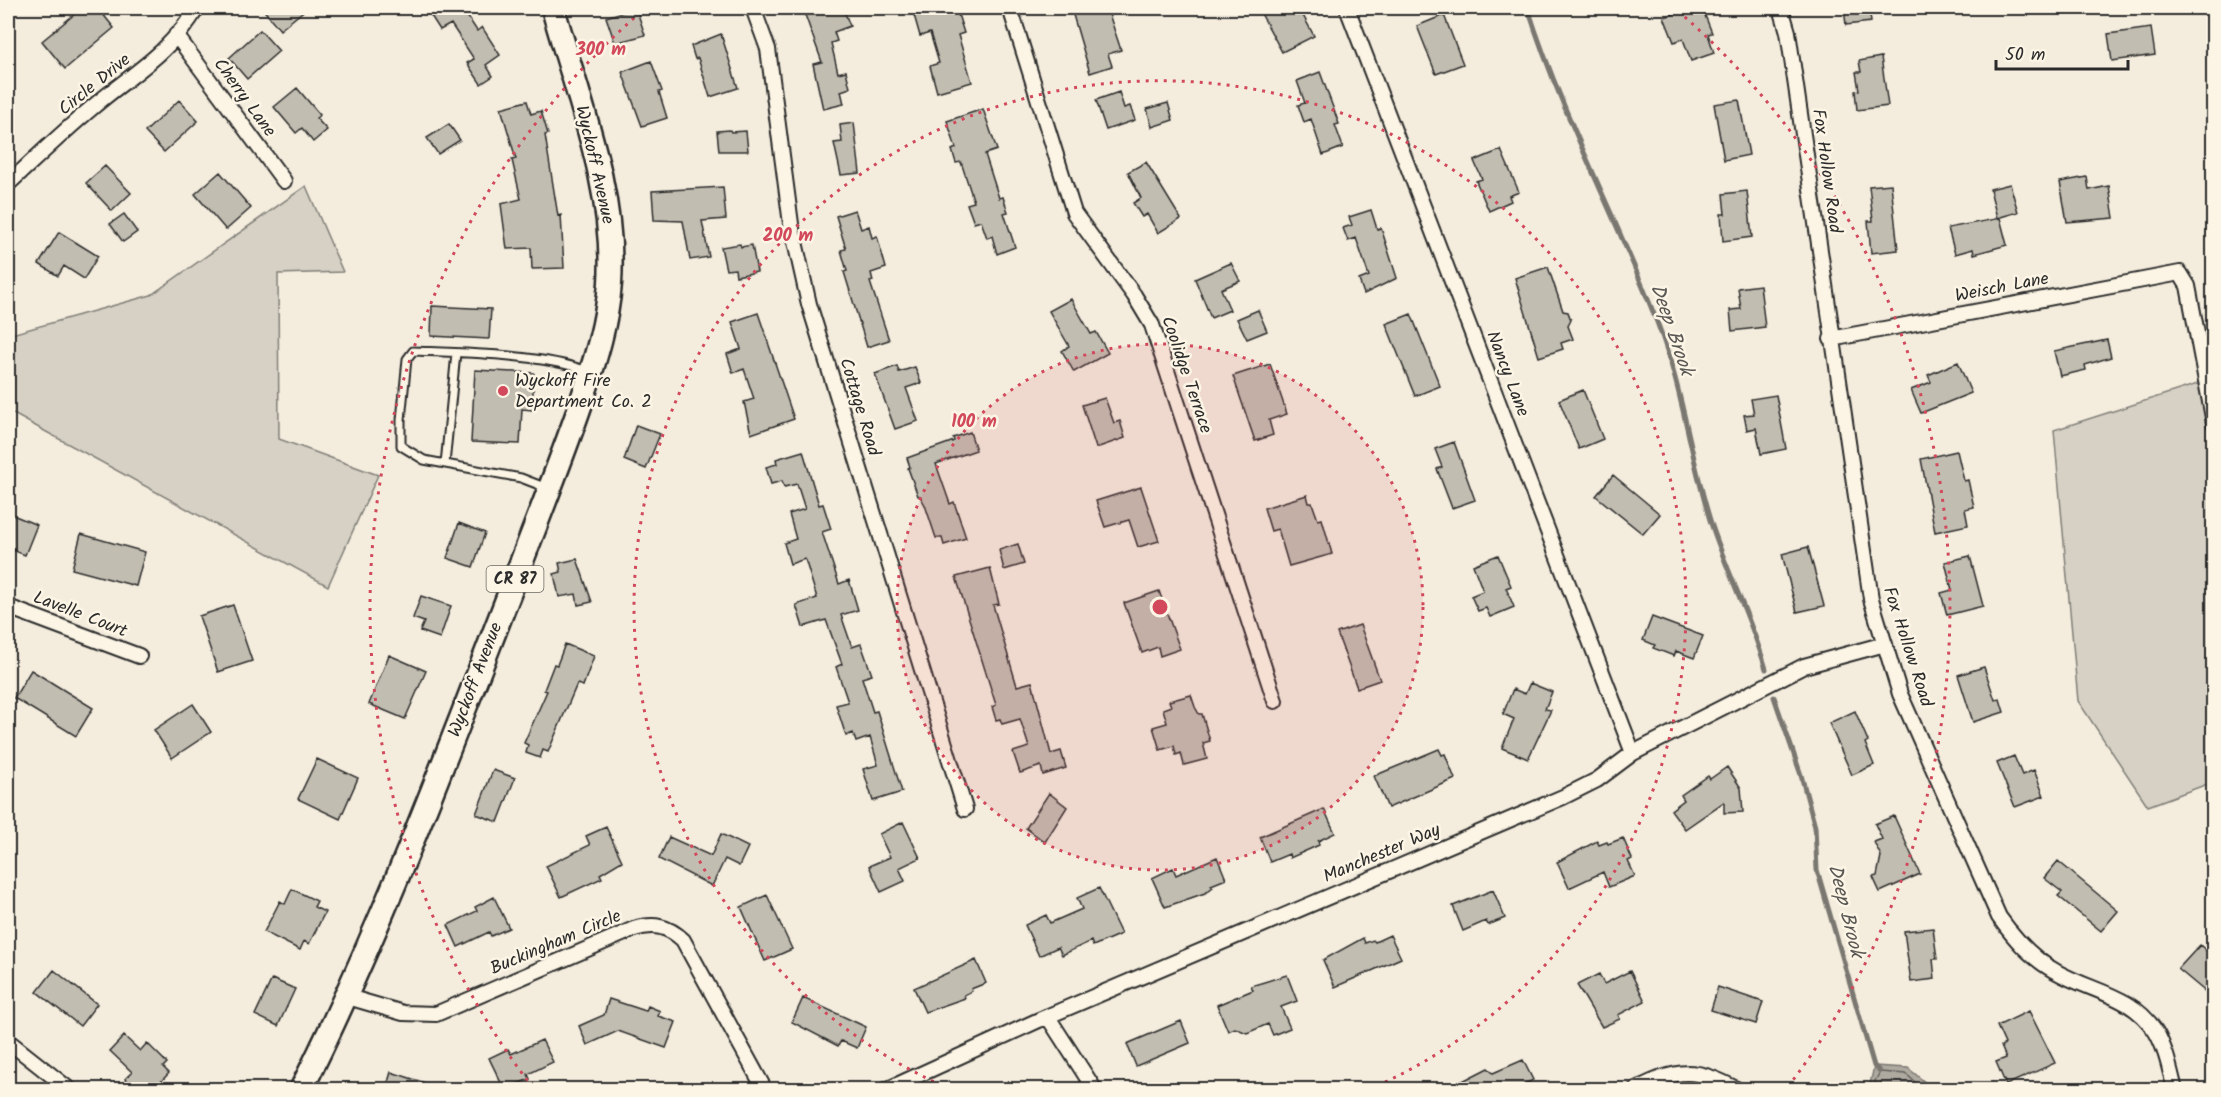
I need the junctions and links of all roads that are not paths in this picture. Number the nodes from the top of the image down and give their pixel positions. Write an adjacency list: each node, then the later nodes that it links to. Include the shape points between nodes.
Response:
1 (197, 8): 8 (street, Circle Drive)
2 (541, 8): 9 (main road, Wyckoff Avenue / CR 87)
3 (553, 8): 9 (main road, Wyckoff Avenue / CR 87)
4 (753, 8): 23 (street, Cottage Road, via 768,49 790,224 809,304)
5 (1010, 8): 21 (street, Coolidge Terrace, via 1074,213 1152,325)
6 (1347, 8): 22 (street, Nancy Lane)
7 (1780, 8): 12 (street, Fox Hollow Road, via 1788,32)
8 (176, 35): 10 (street, Cherry Lane); 11 (street, Circle Drive, via 143,70 96,105)
9 (564, 48): 14 (main road, Wyckoff Avenue / CR 87, via 605,203 610,243 605,322)
10 (284, 181)
11 (8, 184)
12 (1831, 339): 15 (street, Weisch Lane, via 2180,273 2188,286); 19 (street, Fox Hollow Road, via 1871,599)
13 (456, 353): 14 (lane, via 568,364); 16 (lane); 16 (lane, via 413,351 407,360 401,420 401,446 424,460)
14 (591, 373): 17 (main road, Wyckoff Avenue / CR 87)
15 (2214, 423)
16 (445, 464): 17 (lane, via 521,478)
17 (550, 489): 24 (main road, Wyckoff Avenue / CR 87, via 406,860)
18 (8, 607): 20 (street, Lavelle Court)
19 (1885, 644): 22 (street, Manchester Way, via 1804,666); 34 (street, Fox Hollow Road, via 1900,694 1999,917 2021,945 2053,971 2111,993 2143,1015 2166,1055)
20 (139, 656)
21 (1275, 701)
22 (1634, 753): 25 (street, Manchester Way, via 1597,780 1563,797)
23 (965, 809)
24 (348, 997): 28 (main road, Wyckoff Avenue / CR 87); 29 (street, Buckingham Circle, via 403,1013 436,1014 634,929 660,926 683,940)
25 (1048, 1017): 30 (street, Manchester Way); 31 (street)
26 (8, 1041): 27 (street)
27 (70, 1089)
28 (302, 1089)
29 (765, 1089)
30 (886, 1089)
31 (1095, 1089)
32 (1635, 1089): 33 (street, via 1680,1072 1699,1073)
33 (1738, 1089)
34 (2175, 1089)

